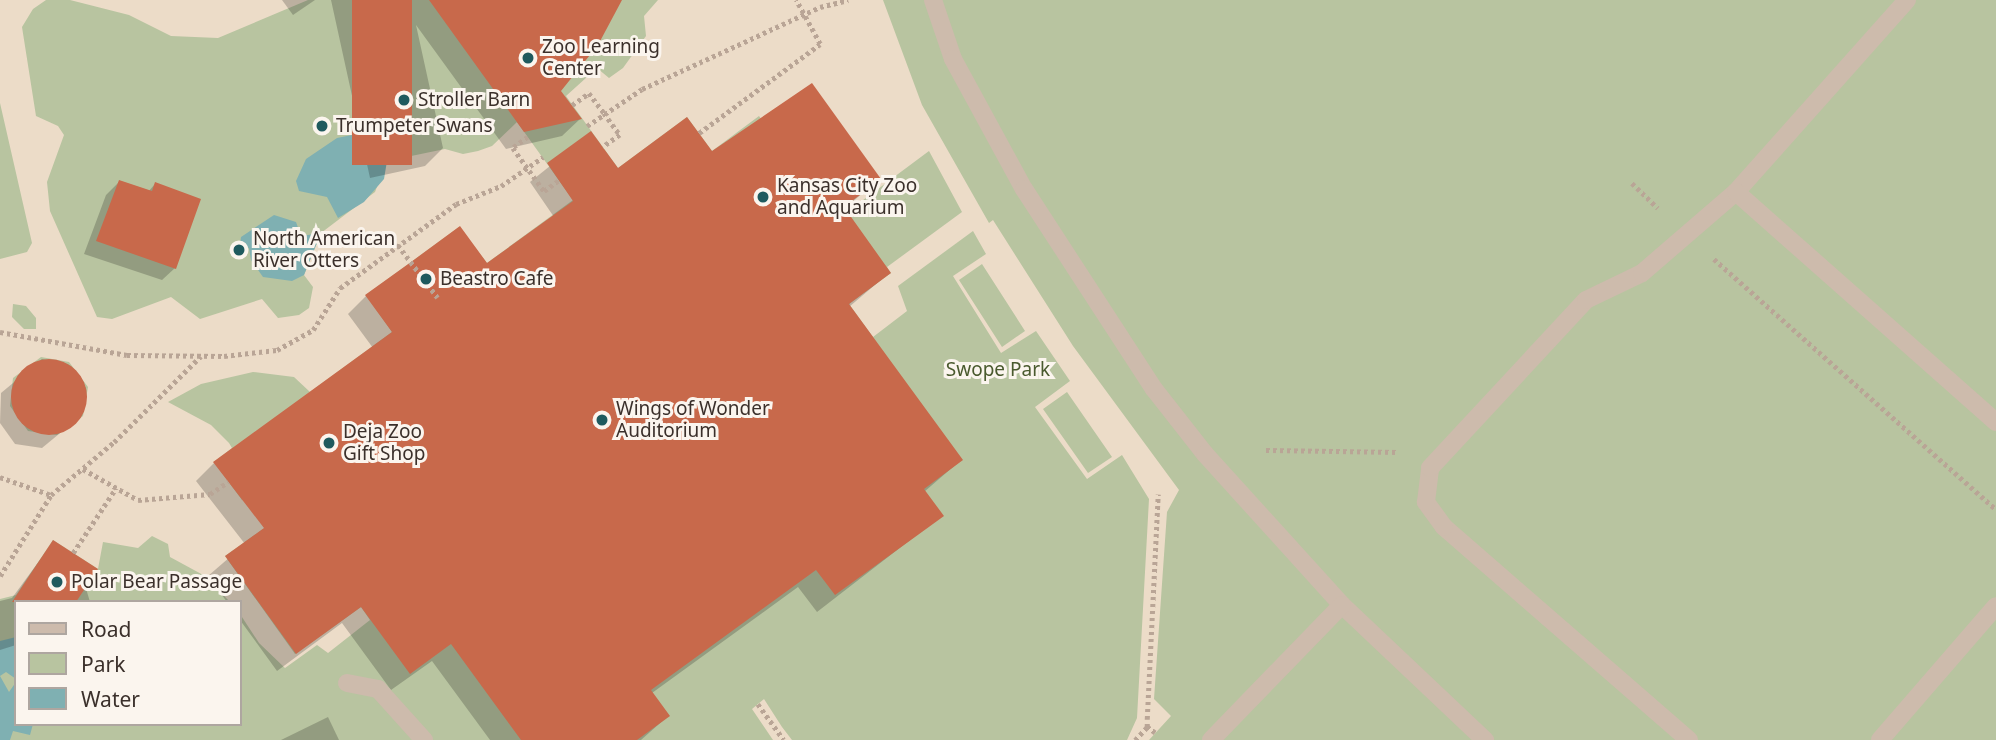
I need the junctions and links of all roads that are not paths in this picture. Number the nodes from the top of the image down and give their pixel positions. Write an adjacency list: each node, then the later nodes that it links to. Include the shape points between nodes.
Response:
1 (933, 0): 5 (lane, via 953,59 1024,189 1108,322 1205,454)
2 (1907, 0): 3 (lane)
3 (1736, 192): 4 (lane); 11 (lane, via 1642,273 1586,300 1430,468 1426,502 1444,527)
4 (1996, 422)
5 (1342, 606): 9 (lane); 10 (lane)
6 (1996, 606): 12 (lane)
7 (347, 683): 8 (lane, via 378,689)
8 (424, 740)
9 (1211, 740)
10 (1485, 740)
11 (1689, 740)
12 (1880, 740)

